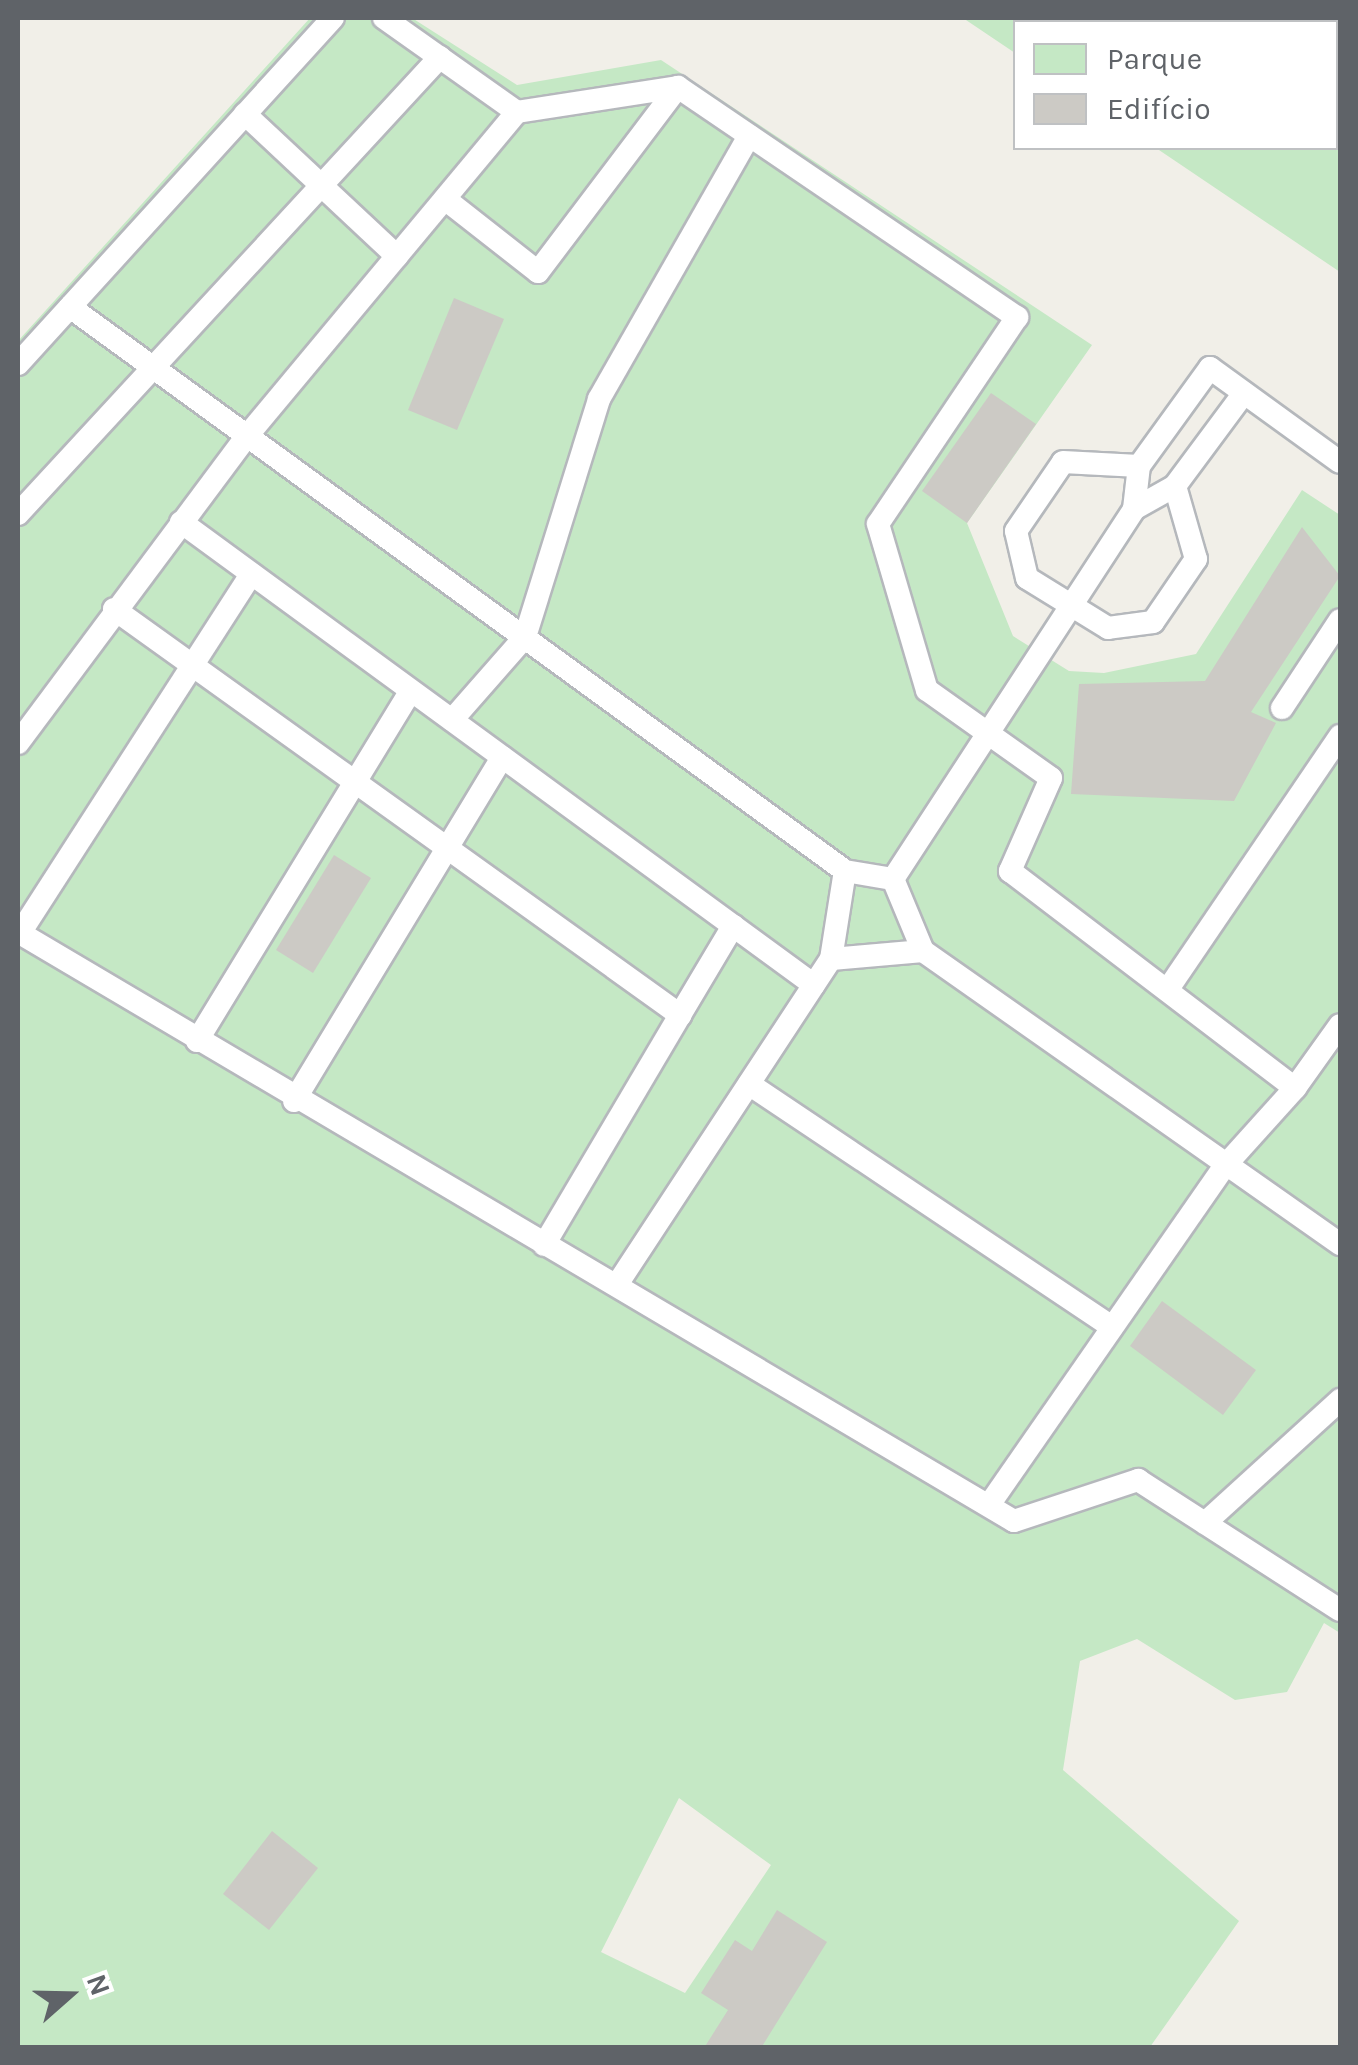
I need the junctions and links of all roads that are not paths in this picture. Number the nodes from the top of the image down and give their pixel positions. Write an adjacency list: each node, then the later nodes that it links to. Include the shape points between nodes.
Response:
1 (333, 18): 6 (lane)
2 (384, 18): 3 (lane)
3 (440, 58): 5 (lane); 8 (lane)
4 (678, 87): 5 (lane); 7 (lane); 9 (lane, via 538,272)
5 (517, 112): 9 (lane)
6 (245, 114): 8 (lane); 11 (lane)
7 (748, 136): 26 (lane, via 600,398); 31 (lane, via 1017,317 878,524 927,690)
8 (318, 185): 10 (lane); 12 (lane)
9 (445, 198): 10 (lane)
10 (398, 256): 15 (lane)
11 (70, 306): 12 (lane); 13 (lane)
12 (150, 361): 15 (lane); 20 (lane)
13 (18, 364)
14 (1244, 393): 16 (lane); 17 (lane, via 1210,368); 18 (lane)
15 (247, 436): 21 (lane); 26 (lane)
16 (1340, 462)
17 (1139, 466): 19 (lane); 23 (lane, via 1064,462 1016,530 1027,578)
18 (1175, 486): 19 (lane); 23 (lane, via 1196,559 1153,622 1108,628)
19 (1134, 509): 23 (lane)
20 (18, 514)
21 (181, 522): 22 (lane); 24 (lane)
22 (251, 574): 27 (lane); 28 (lane)
23 (1070, 604): 31 (lane)
24 (114, 610): 27 (lane); 33 (lane)
25 (1340, 620): 29 (lane)
26 (524, 637): 30 (lane); 37 (lane)
27 (192, 666): 35 (lane); 40 (lane)
28 (411, 691): 30 (lane); 35 (lane)
29 (1282, 708)
30 (452, 720): 34 (lane)
31 (988, 732): 38 (lane); 44 (lane, via 1051,778 1010,872)
32 (1340, 736): 44 (lane)
33 (18, 743)
34 (502, 757): 36 (lane); 39 (lane)
35 (353, 782): 36 (lane); 47 (lane)
36 (442, 847): 45 (lane); 50 (lane)
37 (845, 870): 38 (lane); 42 (lane)
38 (893, 879): 41 (lane)
39 (733, 926): 43 (lane); 45 (lane)
40 (18, 932): 47 (lane)
41 (923, 951): 42 (lane); 51 (lane)
42 (831, 958): 43 (lane)
43 (814, 985): 48 (lane)
44 (1168, 988): 49 (lane)
45 (680, 1015): 53 (lane)
46 (1340, 1025): 49 (lane)
47 (198, 1041): 50 (lane)
48 (749, 1084): 54 (lane); 55 (lane)
49 (1295, 1088): 51 (lane)
50 (294, 1101): 53 (lane)
51 (1223, 1168): 52 (lane); 55 (lane)
52 (1340, 1244)
53 (544, 1245): 54 (lane)
54 (618, 1284): 57 (lane)
55 (1112, 1327): 57 (lane)
56 (1340, 1400): 58 (lane)
57 (989, 1506): 58 (lane, via 1014,1521 1138,1480)
58 (1205, 1524): 59 (lane)
59 (1340, 1610)

